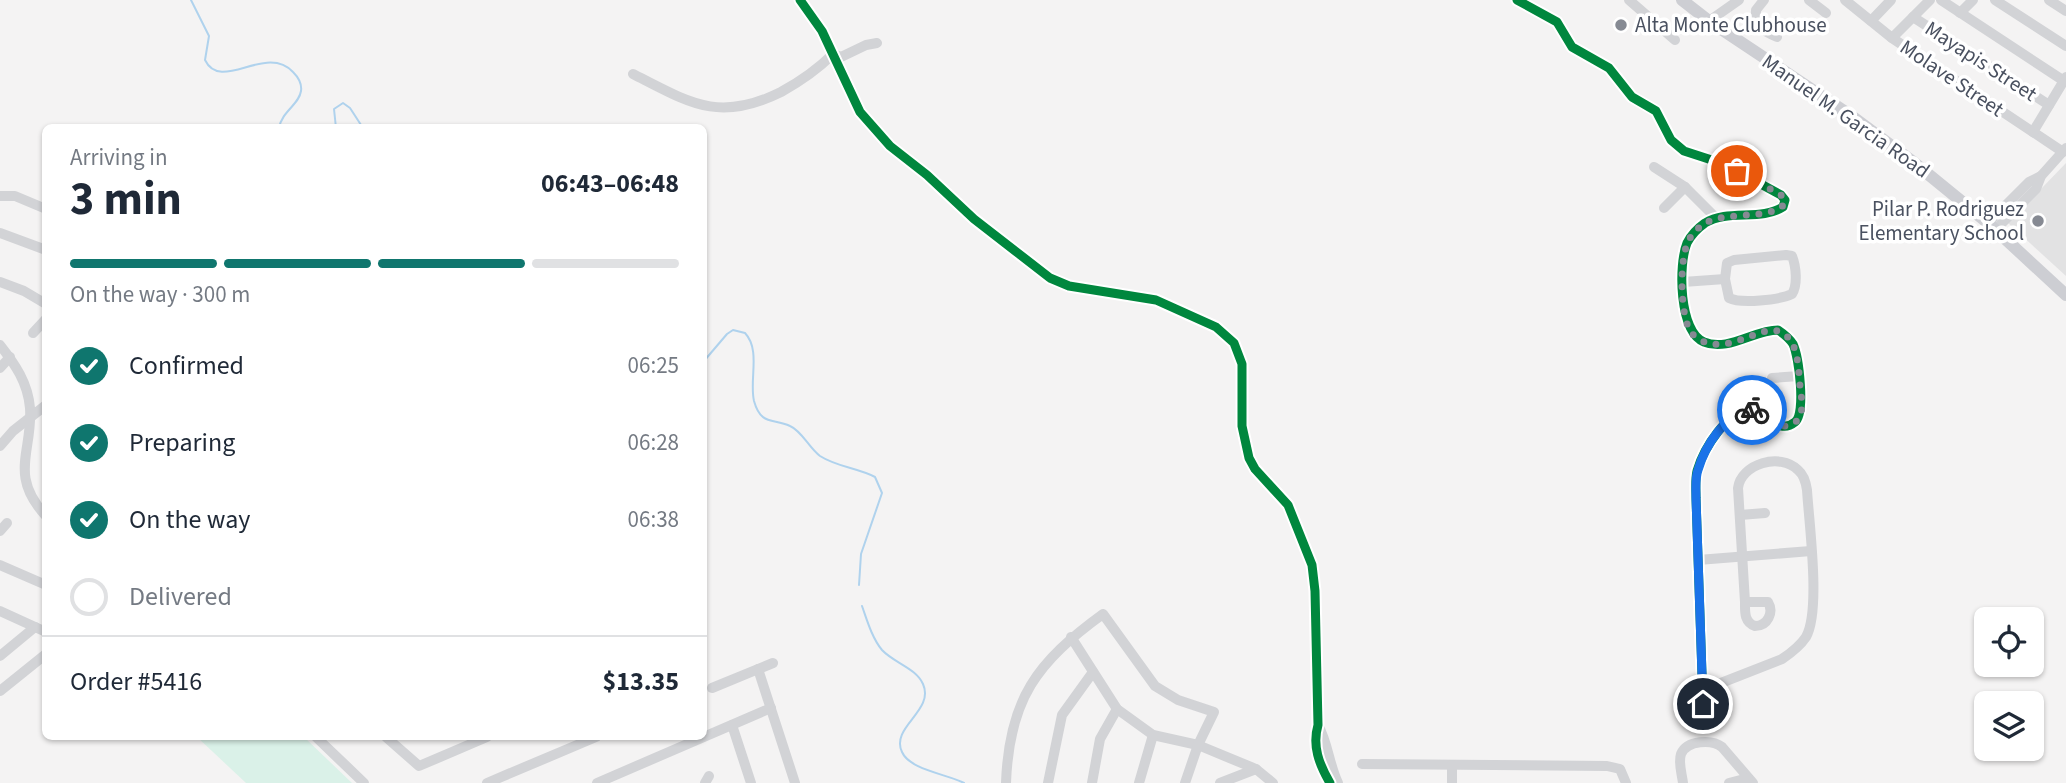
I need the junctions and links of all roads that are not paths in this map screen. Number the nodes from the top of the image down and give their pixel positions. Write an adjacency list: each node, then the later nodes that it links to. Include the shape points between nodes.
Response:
1 (800, 0): 27 (street)
2 (1517, 0): 38 (street, via 1557,22 1572,47 1609,68 1632,97 1656,111 1671,139 1684,151 1724,164 1785,200 1774,212)
3 (1629, 0): 24 (street)
4 (1682, 0): 20 (main road, Manuel M. Garcia Road)
5 (1739, 0): 15 (street); 20 (street)
6 (1764, 0): 15 (street)
7 (1808, 0): 17 (street)
8 (1891, 0): 21 (street)
9 (1930, 0): 19 (street)
10 (1941, 0): 18 (street)
11 (1973, 0): 18 (street)
12 (1995, 0): 26 (street)
13 (2049, 0): 16 (street)
14 (1848, 1): 21 (street, Molave Street)
15 (1755, 10): 22 (street, via 1759,28)
16 (2066, 11)
17 (1826, 13)
18 (1960, 13): 29 (street)
19 (1913, 17): 23 (street); 30 (street, Mayapis Street)
20 (1709, 21): 39 (main road, Manuel M. Garcia Road, via 1853,117)
21 (1871, 21): 23 (street, Molave Street)
22 (1777, 37)
23 (1892, 38): 31 (street, Molave Street)
24 (1675, 40)
25 (877, 43): 27 (street, via 841,57)
26 (2066, 46)
27 (833, 54): 28 (street, via 809,76 744,107 710,107); 92 (street, via 859,112 878,136 1044,273 1069,286 1156,300 1216,327 1234,343 1242,364 1242,426 1249,458 1288,505 1312,565 1318,725 1314,739)
28 (633, 74)
29 (2065, 79): 30 (street)
30 (2049, 105): 31 (street)
31 (2033, 132): 32 (street, Molave Street)
32 (2064, 150): 39 (street)
33 (1654, 167): 34 (street)
34 (1685, 187): 37 (street); 38 (street)
35 (0, 196): 36 (street, via 15,196)
36 (42, 207)
37 (1664, 208)
38 (1716, 218): 44 (street, via 1689,240)
39 (1991, 227): 45 (main road, Manuel M. Garcia Road)
40 (0, 233): 41 (street)
41 (42, 249)
42 (1725, 279): 42 (street, via 1733,300 1787,296 1795,289 1794,260 1786,255 1734,260 1726,266); 44 (street)
43 (0, 282): 46 (street)
44 (1683, 282): 52 (street, via 1686,318 1694,336 1726,344 1777,330 1796,351)
45 (2066, 295)
46 (42, 302)
47 (42, 323): 48 (street)
48 (33, 333)
49 (0, 345): 50 (street)
50 (10, 357): 51 (street); 55 (street, via 26,390)
51 (0, 368)
52 (1799, 376): 53 (street); 62 (street, via 1801,413 1797,422 1780,426 1755,410 1741,412 1708,447 1697,472)
53 (1772, 378)
54 (42, 408): 55 (street)
55 (30, 418): 56 (street); 57 (street, via 24,456 26,482)
56 (0, 446)
57 (42, 510)
58 (1765, 513): 59 (street)
59 (1740, 515): 60 (street, via 1738,488 1743,474 1773,462 1791,465 1806,482); 61 (street)
60 (1811, 551): 61 (street); 76 (street, via 1813,613 1806,636 1782,659)
61 (1742, 556): 62 (street); 65 (street)
62 (1698, 559): 76 (street)
63 (0, 565): 64 (street)
64 (42, 583)
65 (1745, 602)
66 (1, 613): 67 (street)
67 (35, 627): 68 (street); 70 (street)
68 (42, 630)
69 (1071, 637): 74 (street); 91 (street, via 1103,614 1155,686 1213,712); 104 (street, via 1023,696 1007,756)
70 (0, 656)
71 (42, 657): 77 (street)
72 (773, 663): 73 (street)
73 (758, 669): 75 (street); 79 (street)
74 (1093, 672): 80 (street); 105 (street, via 1062,715)
75 (712, 688)
76 (1703, 690): 78 (street)
77 (0, 691)
78 (1703, 704)
79 (771, 708): 81 (street); 103 (street)
80 (1117, 709): 82 (street); 106 (street, via 1100,739)
81 (732, 725): 83 (street); 102 (street)
82 (1153, 735): 91 (street); 107 (street)
83 (707, 736)
84 (319, 740): 98 (street)
85 (389, 740): 90 (street, via 419,766)
86 (461, 740): 90 (street)
87 (480, 740): 90 (street)
88 (589, 740): 96 (street)
89 (697, 740): 101 (street)
90 (467, 745)
91 (1198, 745): 95 (street); 108 (street)
92 (1323, 756): 111 (street); 112 (street)
93 (1362, 764): 94 (street)
94 (1452, 765): 113 (street); 114 (street, via 1614,767 1623,773)
95 (1256, 769): 109 (street); 110 (street)
96 (500, 778): 99 (street); 100 (street)
97 (1750, 780): 115 (street, via 1716,742 1689,746 1680,756); 116 (street)
98 (364, 783)
99 (487, 783)
100 (510, 783)
101 (597, 783)
102 (751, 783)
103 (794, 783)
104 (1006, 783)
105 (1048, 783)
106 (1093, 783)
107 (1139, 783)
108 (1185, 783)
109 (1220, 783)
110 (1273, 783)
111 (1330, 783)
112 (1338, 783)
113 (1452, 783)
114 (1626, 783)
115 (1683, 783)
116 (1729, 783)

